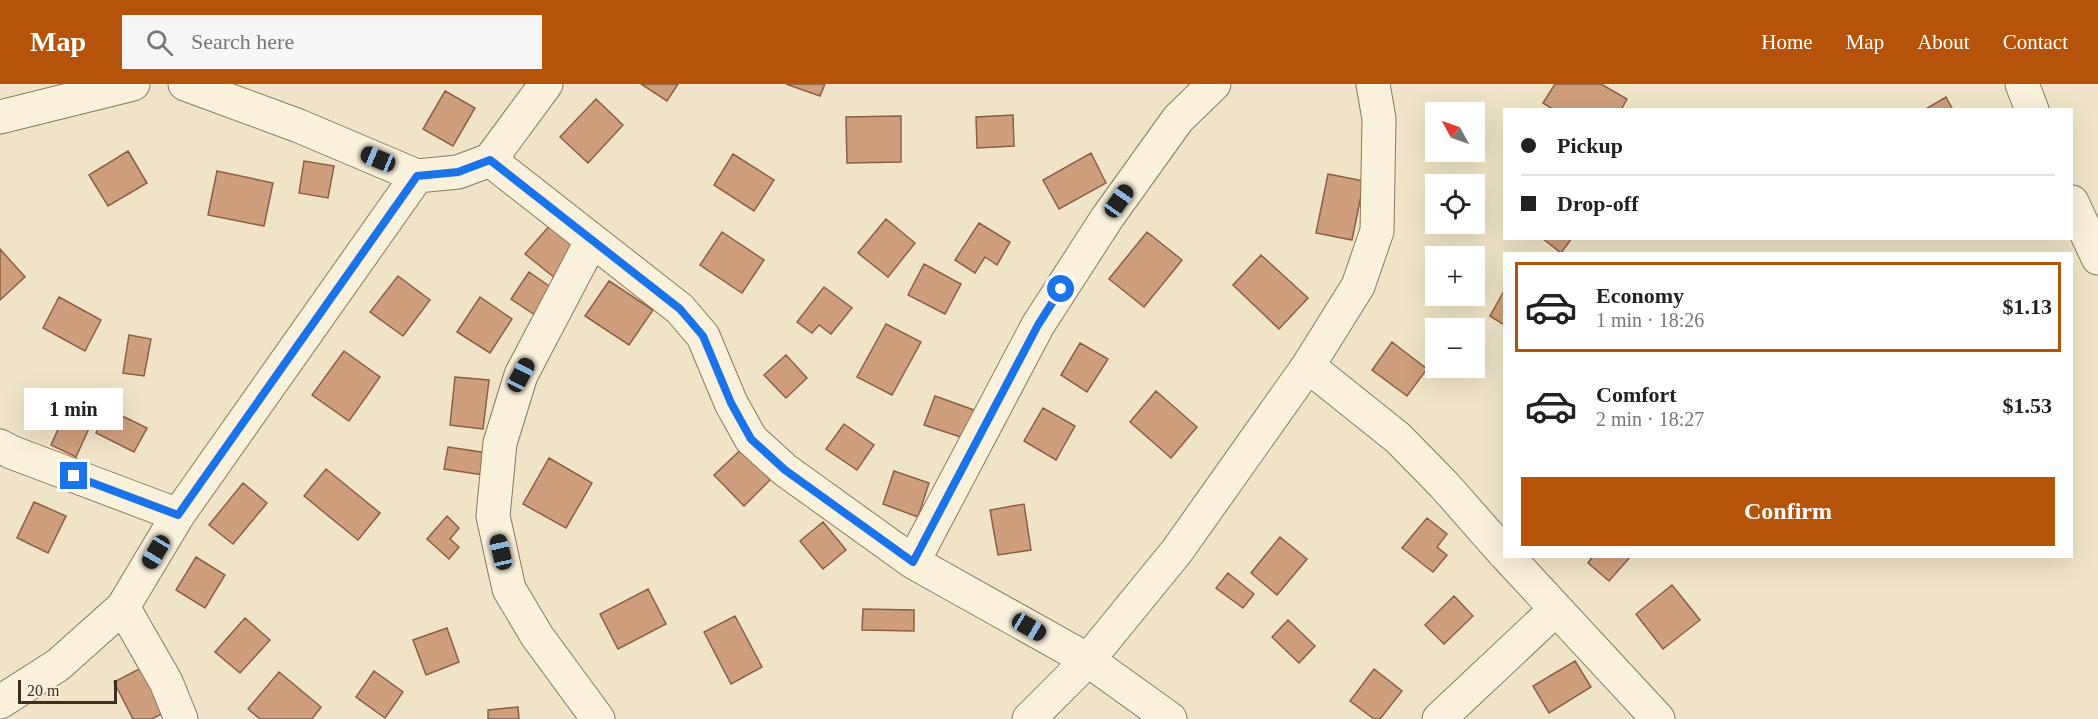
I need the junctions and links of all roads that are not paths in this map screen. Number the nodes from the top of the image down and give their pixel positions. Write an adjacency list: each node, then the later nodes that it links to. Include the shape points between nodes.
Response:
1 (133, 84): 8 (street)
2 (185, 84): 10 (street)
3 (546, 84): 9 (street)
4 (1214, 84): 19 (street, via 1178,118 1038,325)
5 (1373, 84): 14 (street, via 1379,119 1377,231 1358,286)
6 (2022, 84): 7 (street)
7 (2031, 108)
8 (0, 117)
9 (490, 160): 10 (street, via 458,172); 12 (street)
10 (417, 176): 16 (street)
11 (2073, 203): 13 (street)
12 (592, 240): 19 (street, via 680,309 703,336 751,439 785,470); 25 (street, via 521,375 500,443 493,516 509,589 537,636)
13 (2098, 258)
14 (1308, 366): 17 (street, via 1398,438); 22 (street, via 1177,551)
15 (0, 446): 16 (street)
16 (178, 515): 20 (street)
17 (1503, 552)
18 (1509, 558): 21 (street)
19 (913, 562): 22 (street)
20 (123, 607): 23 (street, via 58,665); 24 (street, via 166,682)
21 (1555, 610): 28 (street); 29 (street)
22 (1088, 660): 26 (street); 27 (street)
23 (0, 702)
24 (181, 719)
25 (598, 719)
26 (1029, 719)
27 (1170, 719)
28 (1439, 719)
29 (1658, 719)

